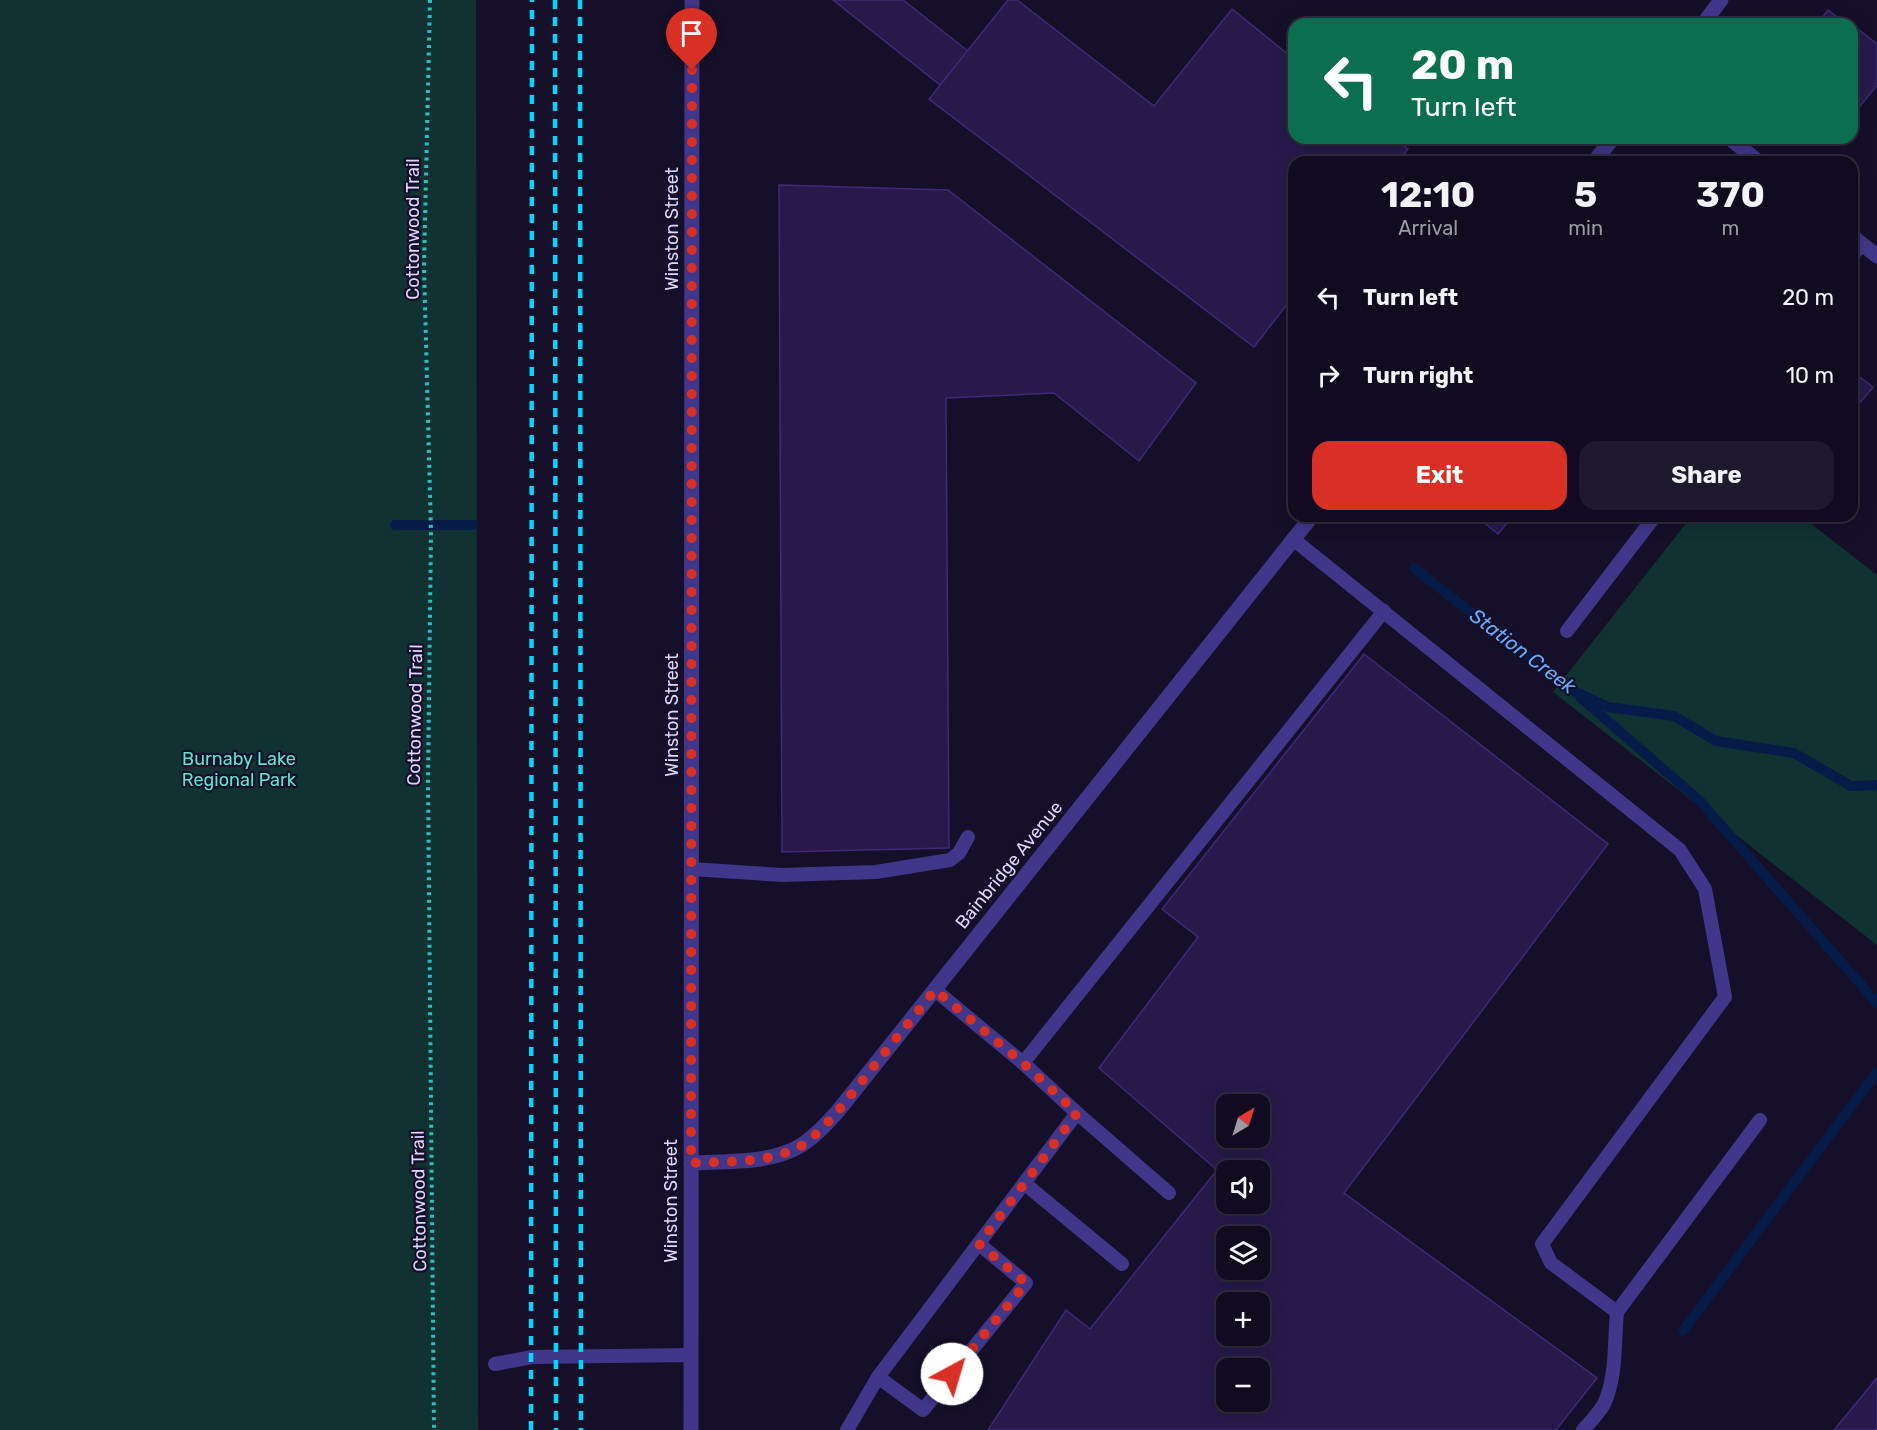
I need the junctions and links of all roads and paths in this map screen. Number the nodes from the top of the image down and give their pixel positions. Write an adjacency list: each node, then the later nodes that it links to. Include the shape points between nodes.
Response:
1 (430, 0): 31 (path, Cottonwood Trail, via 424,266 432,532 428,794)
2 (692, 0): 17 (street, Winston Street)
3 (1721, 0): 4 (street)
4 (1708, 18)
5 (1608, 144): 7 (street)
6 (1736, 144): 8 (street)
7 (1599, 156)
8 (1752, 156)
9 (1858, 246): 10 (street)
10 (1877, 256)
11 (1307, 522): 13 (street, Bainbridge Avenue)
12 (1650, 522): 15 (lane)
13 (1293, 539): 14 (lane); 18 (street, Bainbridge Avenue)
14 (1383, 611): 19 (lane); 27 (lane, via 1680,850 1705,889 1725,997 1542,1244 1551,1263)
15 (1567, 631)
16 (968, 837): 17 (lane, via 950,860 876,872 782,875)
17 (691, 869): 22 (street, Winston Street)
18 (935, 990): 19 (lane); 22 (street, Bainbridge Avenue, via 838,1111 801,1146 755,1159)
19 (1023, 1063): 20 (lane)
20 (1077, 1113): 23 (lane); 24 (lane)
21 (1760, 1120): 27 (lane)
22 (691, 1163): 28 (street, Winston Street)
23 (1024, 1183): 25 (lane); 26 (lane)
24 (1169, 1193)
25 (979, 1244): 30 (lane); 30 (lane, via 1026,1283 923,1410)
26 (1122, 1264)
27 (1617, 1312): 34 (lane, via 1614,1367 1604,1405)
28 (691, 1355): 29 (lane, via 532,1357); 32 (street, Winston Street)
29 (495, 1364)
30 (878, 1377): 33 (lane)
31 (434, 1430)
32 (692, 1430)
33 (847, 1430)
34 (1583, 1430)

